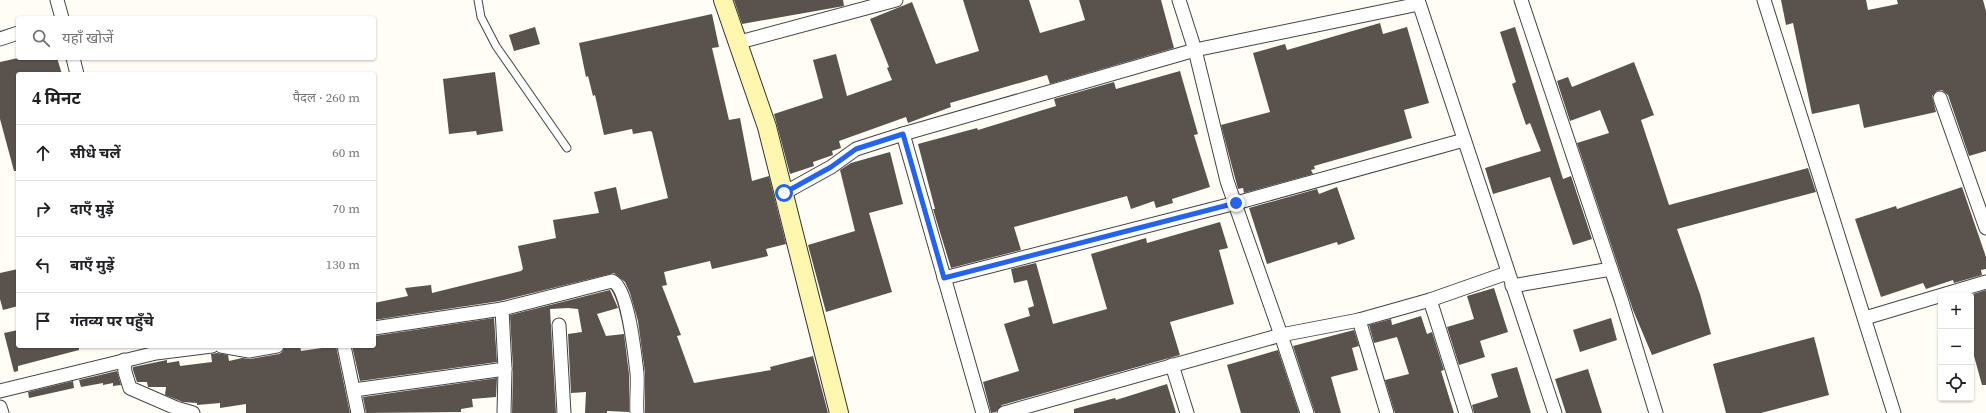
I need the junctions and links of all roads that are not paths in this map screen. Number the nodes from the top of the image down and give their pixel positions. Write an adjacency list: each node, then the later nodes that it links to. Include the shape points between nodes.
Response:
1 (57, 0): 9 (street)
2 (478, 0): 19 (lane, via 481,17 496,46)
3 (722, 0): 12 (street)
4 (896, 0): 12 (street)
5 (1179, 0): 13 (street)
6 (1521, 0): 23 (street)
7 (1764, 0): 30 (street)
8 (1418, 2): 13 (street); 18 (street)
9 (61, 16)
10 (16, 34): 11 (street)
11 (0, 39)
12 (736, 43): 20 (street, via 767,127)
13 (1195, 50): 17 (street); 21 (street, via 1227,181)
14 (74, 60): 15 (street)
15 (76, 72)
16 (1940, 98): 22 (street)
17 (903, 134): 20 (street, via 856,149 831,167); 25 (street)
18 (1464, 140): 21 (street); 24 (street)
19 (567, 148)
20 (784, 193): 52 (street)
21 (1236, 203): 25 (street); 34 (street)
22 (1986, 228)
23 (1611, 269): 27 (street); 60 (street)
24 (1507, 272): 27 (street); 28 (street)
25 (944, 278): 53 (street)
26 (1986, 282): 30 (street)
27 (1512, 286): 59 (street)
28 (1430, 300): 31 (street); 58 (street)
29 (502, 309): 33 (street); 42 (street); 51 (street, via 616,282 626,307 634,346)
30 (1865, 318): 61 (street)
31 (1358, 320): 34 (street); 57 (street)
32 (559, 325): 50 (street)
33 (376, 328)
34 (1281, 335): 41 (street); 56 (street)
35 (184, 348): 39 (street)
36 (232, 348): 37 (street, via 249,351)
37 (266, 348)
38 (344, 348): 43 (street)
39 (155, 350): 40 (street)
40 (124, 360): 44 (street); 47 (street, via 130,388)
41 (1172, 365): 54 (street); 55 (street)
42 (505, 369): 43 (street); 49 (street)
43 (354, 390): 48 (street)
44 (0, 391)
45 (0, 407): 46 (street)
46 (2, 413)
47 (193, 413)
48 (358, 413)
49 (504, 413)
50 (564, 413)
51 (637, 413)
52 (839, 413)
53 (983, 413)
54 (1004, 413)
55 (1187, 413)
56 (1307, 413)
57 (1387, 413)
58 (1466, 413)
59 (1555, 413)
60 (1656, 413)
61 (1894, 413)

